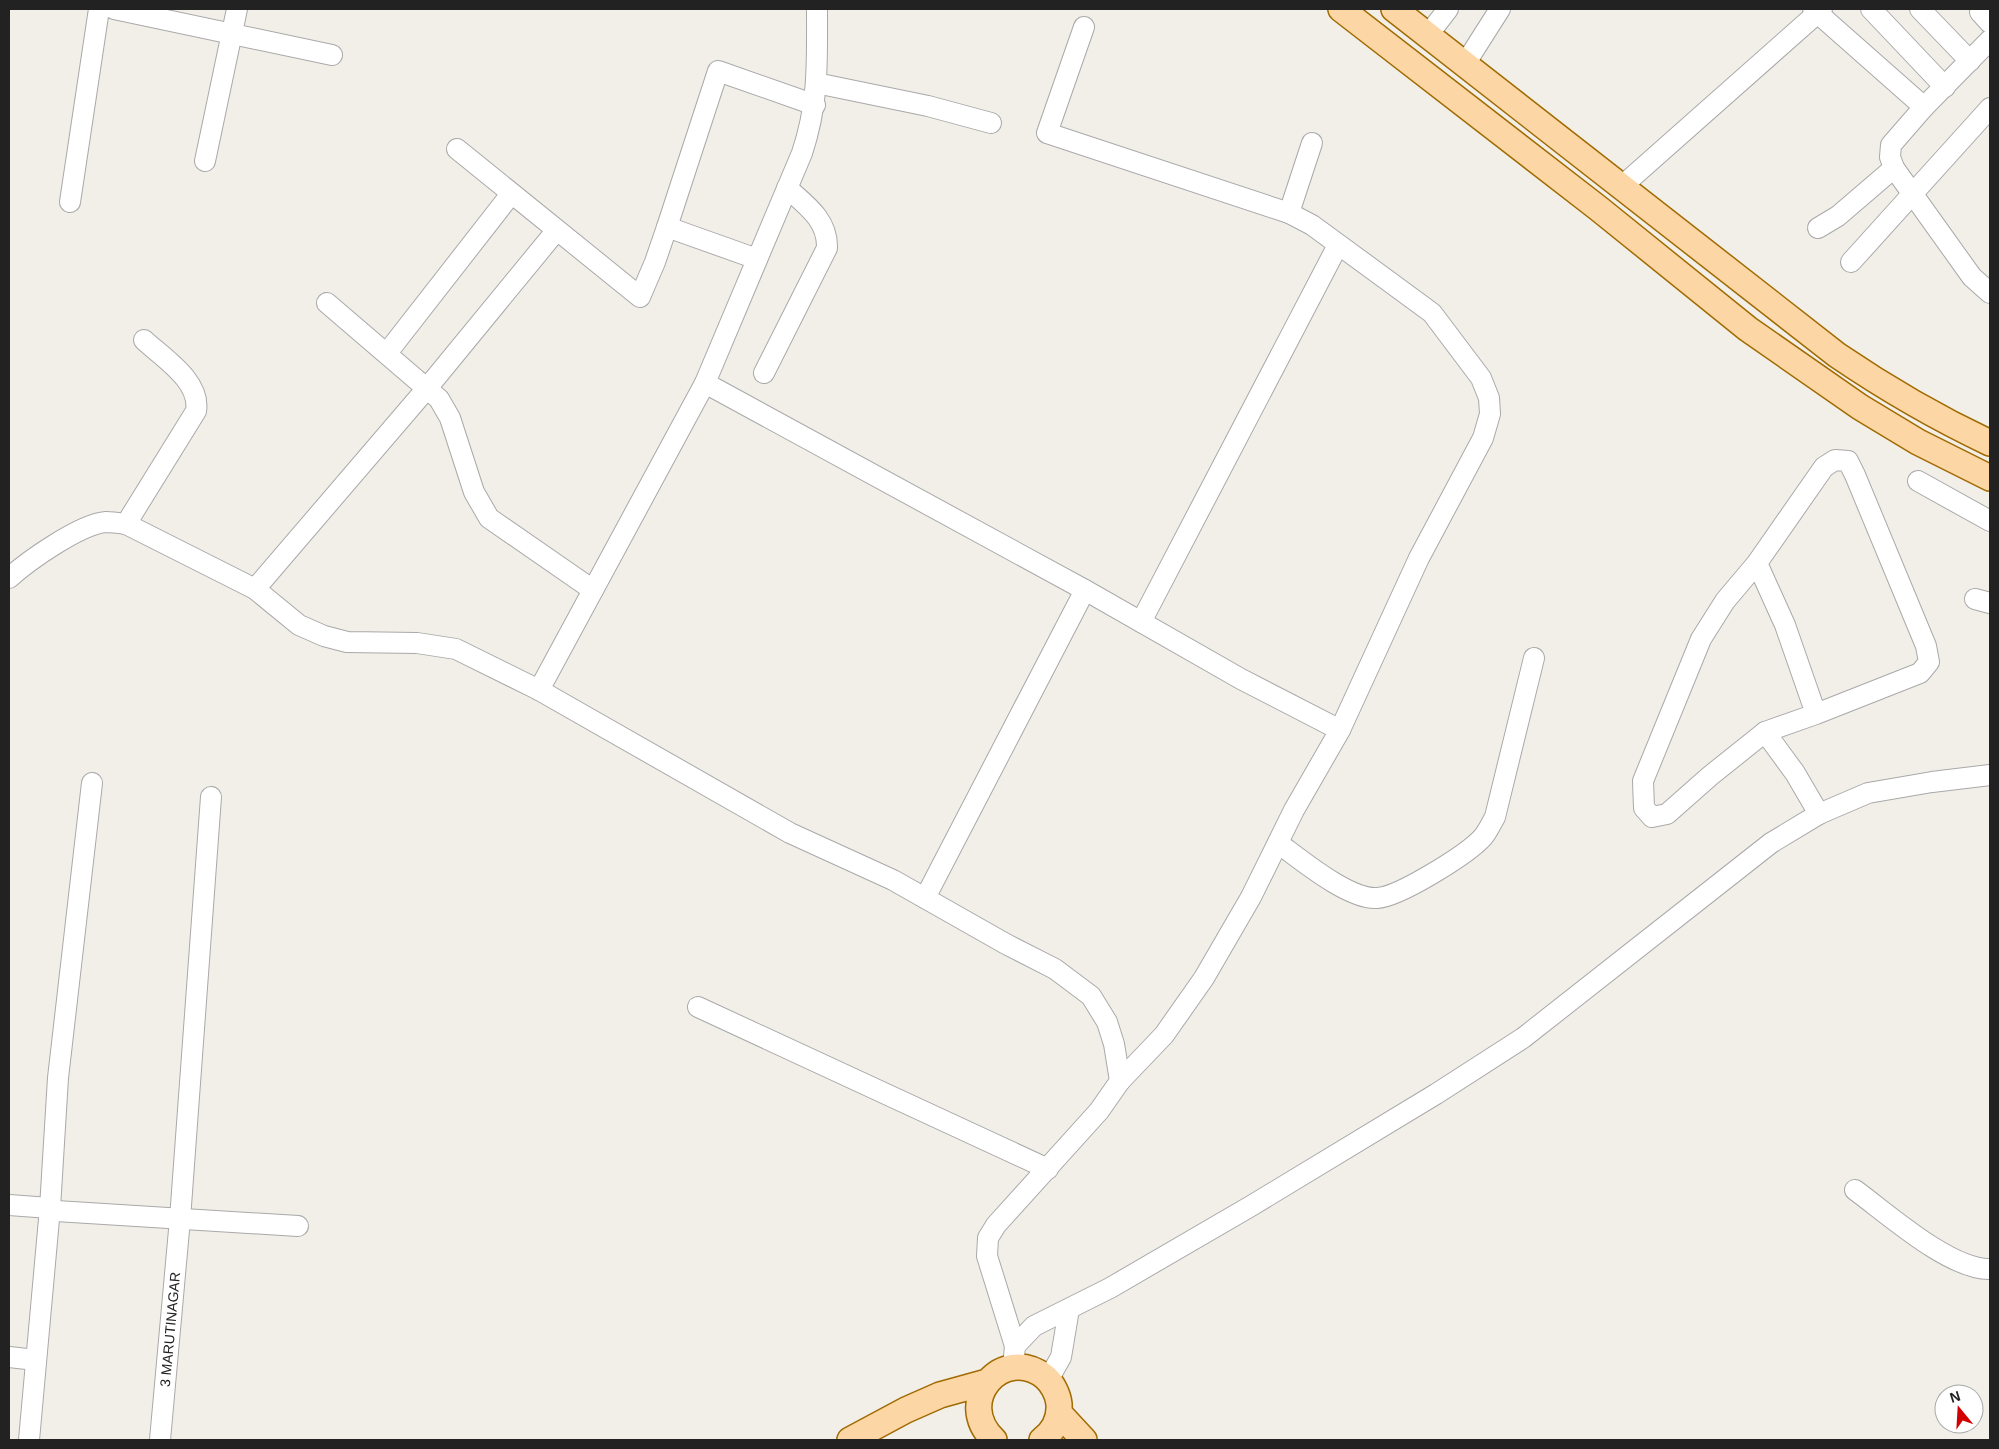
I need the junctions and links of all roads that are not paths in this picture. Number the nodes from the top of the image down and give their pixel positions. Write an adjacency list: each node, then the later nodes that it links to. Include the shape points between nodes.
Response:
1 (99, 9): 33 (street)
2 (237, 9): 13 (street)
3 (818, 9): 19 (street)
4 (1341, 9): 49 (main road, via 1748,329 1860,407 1918,442)
5 (1394, 9): 14 (main road)
6 (1448, 9): 14 (street)
7 (1500, 9): 18 (street)
8 (1871, 9): 20 (street)
9 (1920, 9): 17 (street)
10 (127, 10): 13 (street)
11 (1817, 10): 22 (street); 29 (street)
12 (1084, 27): 34 (street, via 1047,133)
13 (231, 33): 16 (street); 27 (street)
14 (1428, 35): 18 (main road)
15 (1990, 40): 17 (street)
16 (332, 55)
17 (1970, 61): 20 (street)
18 (1465, 64): 29 (main road)
19 (816, 83): 21 (street); 24 (street, via 928,106)
20 (1945, 87): 22 (street)
21 (815, 105): 30 (street, via 808,136); 35 (street, via 718,72)
22 (1924, 107): 28 (street, via 1891,145 1890,157)
23 (1990, 108): 32 (street)
24 (991, 124)
25 (1312, 143): 34 (street)
26 (456, 149): 31 (street)
27 (206, 161)
28 (1894, 168): 32 (street); 36 (street, via 1838,216)
29 (1621, 187): 48 (main road, via 1837,355 1892,393)
30 (787, 188): 39 (street); 45 (street, via 820,220 827,237 827,248)
31 (511, 194): 37 (street); 44 (street)
32 (1914, 194): 40 (street); 41 (street, via 1972,277)
33 (70, 202)
34 (1288, 213): 38 (street, via 1312,225)
35 (667, 227): 37 (street, via 640,297); 39 (street)
36 (1818, 228)
37 (556, 231): 47 (street)
38 (1338, 245): 58 (street); 62 (street, via 1432,313 1481,378 1489,398 1490,414 1482,438 1419,558)
39 (757, 259): 46 (street)
40 (1851, 262)
41 (1990, 293)
42 (327, 303): 44 (street)
43 (144, 340): 52 (street, via 189,383 198,400 196,411)
44 (387, 353): 47 (street)
45 (764, 373)
46 (705, 383): 56 (street); 57 (street)
47 (428, 387): 55 (street); 56 (street, via 450,418 474,492 489,518)
48 (1990, 443)
49 (1990, 478)
50 (1918, 482): 51 (street)
51 (1990, 521)
52 (126, 524): 54 (street, via 105,522 89,526 46,550); 55 (street)
53 (1757, 563): 61 (street, via 1782,618); 61 (street, via 1824,467 1835,460 1848,461 1930,662 1920,673); 63 (street, via 1725,601 1701,639 1643,781 1644,808 1652,817 1667,814)
54 (9, 578)
55 (255, 589): 60 (street, via 300,624 324,636 347,642 417,643 456,649)
56 (593, 590): 60 (street)
57 (1085, 590): 58 (street); 69 (street)
58 (1141, 622): 62 (street)
59 (1534, 658): 68 (street, via 1495,817 1483,837 1454,860 1404,889 1377,898 1338,884)
60 (539, 690): 69 (street, via 790,833)
61 (1816, 714): 63 (street)
62 (1340, 730): 68 (street)
63 (1765, 732): 67 (street, via 1795,773)
64 (1990, 775): 67 (street, via 1868,793)
65 (92, 783): 75 (street, via 58,1078)
66 (211, 797): 76 (street, 3 MARUTINAGAR)
67 (1819, 814): 79 (street, via 1755,855 1523,1038 1251,1206 1110,1288)
68 (1278, 843): 71 (street, via 1204,978 1164,1035)
69 (925, 898): 71 (street, via 1055,969 1091,996 1107,1022)
70 (698, 1007): 72 (street)
71 (1120, 1081): 72 (street, via 1099,1111)
72 (1048, 1169): 81 (street, via 988,1238 987,1256)
73 (1855, 1190): 78 (street, via 1939,1251 1962,1264)
74 (9, 1205): 75 (street)
75 (50, 1208): 76 (street); 82 (street)
76 (180, 1219): 77 (street); 87 (street, 3 MARUTINAGAR)
77 (298, 1226)
78 (1990, 1269)
79 (1069, 1308): 81 (street, via 1034,1326); 83 (street, via 1062,1357)
80 (9, 1357): 82 (street)
81 (1014, 1357): 83 (main road); 84 (main road)
82 (36, 1360): 86 (street)
83 (1048, 1380): 85 (main road, via 1059,1401)
84 (987, 1382): 88 (main road, via 940,1395); 89 (main road, via 980,1394 979,1419)
85 (1059, 1413): 90 (main road, via 1053,1429); 91 (main road)
86 (29, 1440)
87 (160, 1440)
88 (850, 1440)
89 (993, 1440)
90 (1042, 1440)
91 (1084, 1440)

